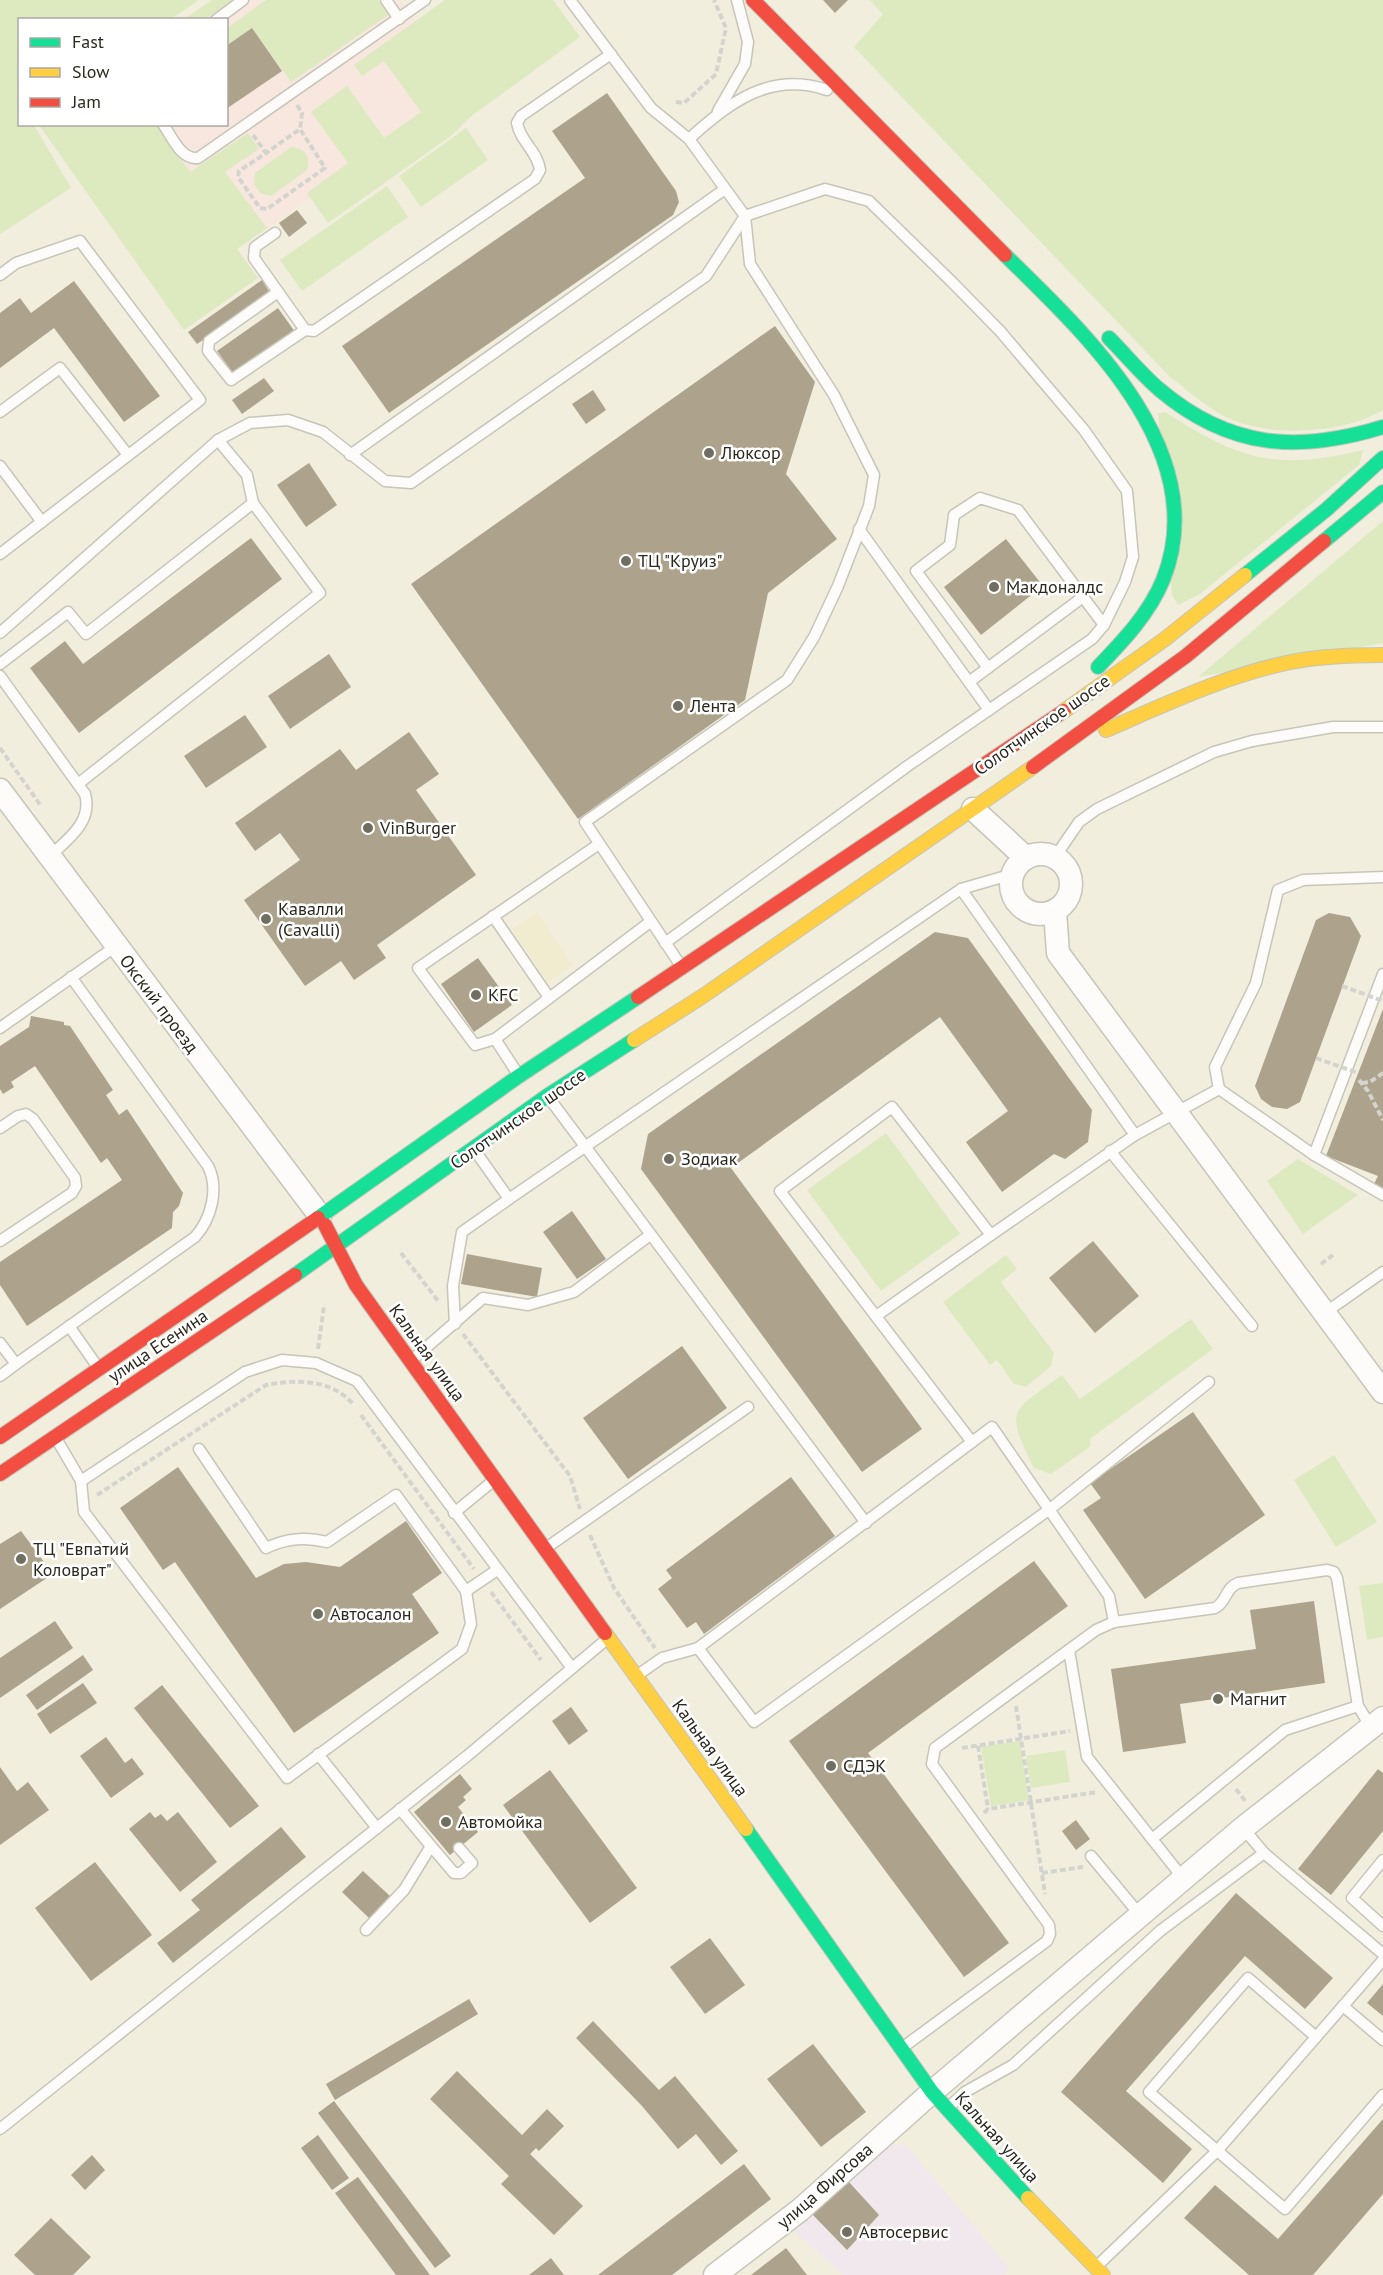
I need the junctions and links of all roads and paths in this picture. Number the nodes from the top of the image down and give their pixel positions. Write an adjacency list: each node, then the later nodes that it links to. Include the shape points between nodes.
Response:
1 (243, 0): 8 (lane)
2 (386, 0): 9 (lane)
3 (426, 0): 9 (lane)
4 (570, 0): 10 (lane)
5 (714, 0): 13 (path, via 726,27 716,74 684,102)
6 (737, 0): 14 (lane, via 748,42 745,64)
7 (753, 0): 12 (main road)
8 (219, 18)
9 (399, 19): 11 (lane)
10 (611, 54): 18 (lane, via 651,108); 25 (lane, via 521,116 517,123 519,131 539,162 535,178 314,331)
11 (290, 94): 15 (lane); 17 (path, via 302,113)
12 (848, 97): 14 (lane, via 817,87 778,83); 49 (main road, via 1076,328 1138,403 1157,437 1170,475 1173,545 1166,574 1154,599 1127,638)
13 (676, 102)
14 (717, 114): 18 (lane)
15 (246, 125): 16 (lane, via 198,158 190,159); 19 (path)
16 (164, 126)
17 (300, 129): 19 (path); 19 (path, via 325,168 263,210 238,174)
18 (689, 139): 20 (lane)
19 (266, 153)
20 (725, 189): 21 (lane); 30 (lane)
21 (745, 216): 30 (lane, via 706,276 411,483 385,481); 37 (lane, via 750,264 834,395 874,475); 40 (lane, via 825,189 869,201 1000,331 1084,430 1126,491 1133,557)
22 (275, 233): 24 (lane, via 253,252)
23 (0, 275): 31 (lane, via 16,263 80,241 200,400)
24 (278, 292): 25 (lane); 25 (lane, via 209,341 208,351 231,380)
25 (305, 330)
26 (1102, 331): 28 (main road, via 1161,391 1192,415 1230,434 1290,446 1327,444)
27 (0, 412): 31 (lane, via 60,368)
28 (1383, 427)
29 (218, 440): 30 (lane, via 250,423 288,420 323,432); 35 (lane, via 247,475); 41 (lane)
30 (350, 454)
31 (128, 455): 36 (lane)
32 (1383, 458): 49 (main road, Солотчинское шоссе, via 1327,509 1165,639)
33 (0, 466): 36 (lane)
34 (1383, 492): 50 (main road, Солотчинское шоссе, via 1186,656)
35 (253, 503): 43 (lane, via 86,634 68,612); 51 (lane, via 320,593)
36 (42, 522): 38 (lane)
37 (859, 529): 46 (lane); 54 (lane, via 814,637 787,680 585,822)
38 (0, 554)
39 (1083, 597): 40 (lane); 44 (lane); 44 (lane, via 1018,510 980,498 954,515 950,545 916,571)
40 (1104, 625): 47 (lane, via 1092,639)
41 (0, 633)
42 (1383, 655): 50 (main road, via 1324,657 1251,672)
43 (0, 664)
44 (988, 668): 46 (lane)
45 (0, 676): 51 (lane)
46 (969, 682): 47 (lane)
47 (989, 710): 63 (lane)
48 (1383, 727): 56 (lane, via 1333,727 1214,752 1097,809 1079,822)
49 (1031, 734): 65 (main road, Солотчинское шоссе)
50 (1050, 755): 53 (main road, Солотчинское шоссе)
51 (78, 783): 55 (lane, via 89,805 85,820)
52 (0, 790): 55 (street, Окский проезд)
53 (973, 809): 57 (street); 70 (main road, Солотчинское шоссе)
54 (599, 844): 61 (lane); 62 (lane)
55 (48, 857): 64 (street, Окский проезд)
56 (1055, 857): 57 (street, via 1036,855); 60 (street, via 1071,879 1068,898)
57 (1020, 866): 59 (lane); 60 (street, via 1013,895 1018,904 1036,914)
58 (1383, 877): 78 (lane, via 1303,880 1278,890 1256,983 1215,1067)
59 (961, 889): 83 (lane); 84 (lane)
60 (1055, 911): 80 (street, via 1058,953)
61 (493, 916): 69 (lane); 73 (lane, via 418,968 475,1045)
62 (650, 922): 63 (lane); 69 (lane)
63 (665, 943): 65 (lane)
64 (116, 946): 67 (lane); 90 (street, Окский проезд)
65 (681, 966): 70 (street); 76 (main road, Солотчинское шоссе)
66 (1383, 974): 87 (lane)
67 (71, 977): 72 (lane); 103 (lane, via 214,1178 207,1219 195,1236)
68 (1342, 986): 71 (path, bridge)
69 (548, 996): 73 (lane)
70 (703, 996): 79 (main road, Солотчинское шоссе)
71 (1383, 1001)
72 (0, 1028)
73 (495, 1039): 76 (lane)
74 (1316, 1058): 77 (path, bridge, via 1361,1074)
75 (1383, 1073): 77 (path)
76 (519, 1076): 90 (main road, Солотчинское шоссе)
77 (1362, 1083): 81 (path)
78 (1219, 1089): 80 (lane); 87 (lane)
79 (547, 1096): 84 (lane); 85 (main road, Солотчинское шоссе)
80 (1176, 1112): 83 (lane); 100 (street)
81 (1383, 1120)
82 (0, 1128): 93 (lane, via 18,1116 26,1114 33,1119 75,1178 76,1186 72,1193)
83 (1136, 1135): 86 (lane)
84 (583, 1147): 89 (lane); 91 (lane)
85 (474, 1149): 89 (lane); 94 (main road, Солотчинское шоссе)
86 (1110, 1151): 92 (lane); 104 (lane)
87 (1314, 1155): 88 (lane)
88 (1383, 1194)
89 (509, 1199): 102 (lane, via 462,1232 453,1286)
90 (320, 1216): 94 (main road, Кальная улица); 109 (main road, улица Есенина)
91 (650, 1235): 102 (lane, via 574,1292 528,1305 483,1298); 126 (lane)
92 (991, 1235): 101 (lane); 101 (lane, via 892,1107 780,1191)
93 (0, 1241)
94 (336, 1247): 106 (main road, Кальная улица, via 356,1285); 116 (main road, улица Есенина)
95 (401, 1253): 102 (path)
96 (1333, 1255): 97 (path)
97 (1321, 1264)
98 (1383, 1272): 100 (lane)
99 (324, 1306): 107 (path)
100 (1326, 1312): 113 (street)
101 (876, 1316): 117 (lane)
102 (455, 1324): 106 (lane); 125 (path, via 570,1476)
103 (69, 1326): 108 (lane); 109 (lane)
104 (1252, 1326)
105 (0, 1343): 108 (lane)
106 (411, 1361): 120 (main road, Кальная улица)
107 (316, 1363): 111 (path); 121 (lane, via 282,1360 245,1372); 124 (lane, via 357,1381)
108 (16, 1364): 110 (lane)
109 (99, 1368): 115 (main road, улица Есенина)
110 (0, 1376)
111 (314, 1382): 122 (path, via 281,1382 253,1392); 129 (path, via 351,1401)
112 (1209, 1382): 123 (lane)
113 (1383, 1392)
114 (748, 1407): 125 (lane)
115 (0, 1437)
116 (55, 1437): 119 (main road, улица Есенина); 121 (lane)
117 (972, 1442): 123 (lane, via 992,1427); 126 (lane)
118 (199, 1449): 130 (lane, via 266,1548 296,1538 327,1542 396,1495)
119 (0, 1474)
120 (495, 1479): 124 (lane); 127 (main road, Кальная улица)
121 (81, 1482): 122 (lane)
122 (82, 1505): 146 (lane, via 287,1778)
123 (1050, 1509): 131 (lane, via 1109,1596); 133 (lane, via 754,1722)
124 (454, 1513): 128 (lane)
125 (583, 1521): 127 (lane); 135 (path, via 614,1588)
126 (866, 1523): 133 (lane)
127 (546, 1548): 132 (main road, Кальная улица)
128 (497, 1570): 129 (lane); 137 (lane)
129 (482, 1580): 130 (lane); 136 (path)
130 (466, 1591): 146 (lane, via 471,1623 462,1649)
131 (1114, 1622): 134 (lane); 140 (lane, via 1215,1608 1238,1582 1334,1572)
132 (608, 1638): 137 (lane); 138 (main road, Кальная улица)
133 (698, 1647): 135 (lane)
134 (1070, 1650): 139 (lane); 142 (lane)
135 (662, 1659): 138 (lane)
136 (541, 1660)
137 (572, 1668): 150 (lane, via 419,1801)
138 (636, 1676): 172 (main road, Кальная улица)
139 (1014, 1691): 143 (lane); 144 (path)
140 (1358, 1706): 141 (lane); 147 (lane, via 1285,1730)
141 (1377, 1723): 152 (street, улица Фирсова)
142 (1082, 1730): 144 (path); 148 (lane, via 1088,1757)
143 (952, 1736): 145 (path, via 961,1748); 153 (lane, via 935,1748 932,1764)
144 (1022, 1739): 145 (path); 149 (path)
145 (978, 1746): 151 (path)
146 (318, 1754): 154 (lane)
147 (1227, 1778): 152 (path); 155 (lane)
148 (1112, 1790): 149 (path); 155 (lane)
149 (1031, 1802): 151 (path); 161 (path)
150 (400, 1809): 154 (lane); 156 (lane)
151 (988, 1809): 153 (path)
152 (1247, 1819): 158 (lane); 162 (street, улица Фирсова)
153 (974, 1821): 163 (lane)
154 (377, 1828): 176 (lane)
155 (1152, 1839): 162 (lane)
156 (431, 1846): 157 (lane, via 454,1873 461,1873 472,1863); 166 (lane, via 404,1890)
157 (459, 1848)
158 (1264, 1853): 167 (lane); 175 (lane, via 1160,1931 1013,2065 965,2092)
159 (1095, 1860): 161 (path); 164 (lane)
160 (1383, 1860): 165 (lane, via 1352,1898)
161 (1042, 1873): 163 (path, via 1046,1896)
162 (1183, 1878): 164 (street, улица Фирсова)
163 (1034, 1905): 172 (lane, via 1049,1925 1047,1941)
164 (1140, 1915): 173 (street, улица Фирсова)
165 (1383, 1926)
166 (366, 1930)
167 (1383, 1954)
168 (1383, 1960): 169 (lane)
169 (1343, 2006): 170 (lane); 171 (lane)
170 (1316, 2037): 177 (lane); 177 (lane, via 1248,1978 1149,2092)
171 (1383, 2040)
172 (900, 2050): 173 (main road, Кальная улица)
173 (932, 2091): 175 (main road, Кальная улица); 179 (street, улица Фирсова, via 800,2210)
174 (1383, 2095): 177 (lane, via 1285,2209)
175 (947, 2109): 178 (main road, Кальная улица)
176 (0, 2129)
177 (1217, 2151): 178 (lane)
178 (1099, 2271)
179 (715, 2275)

